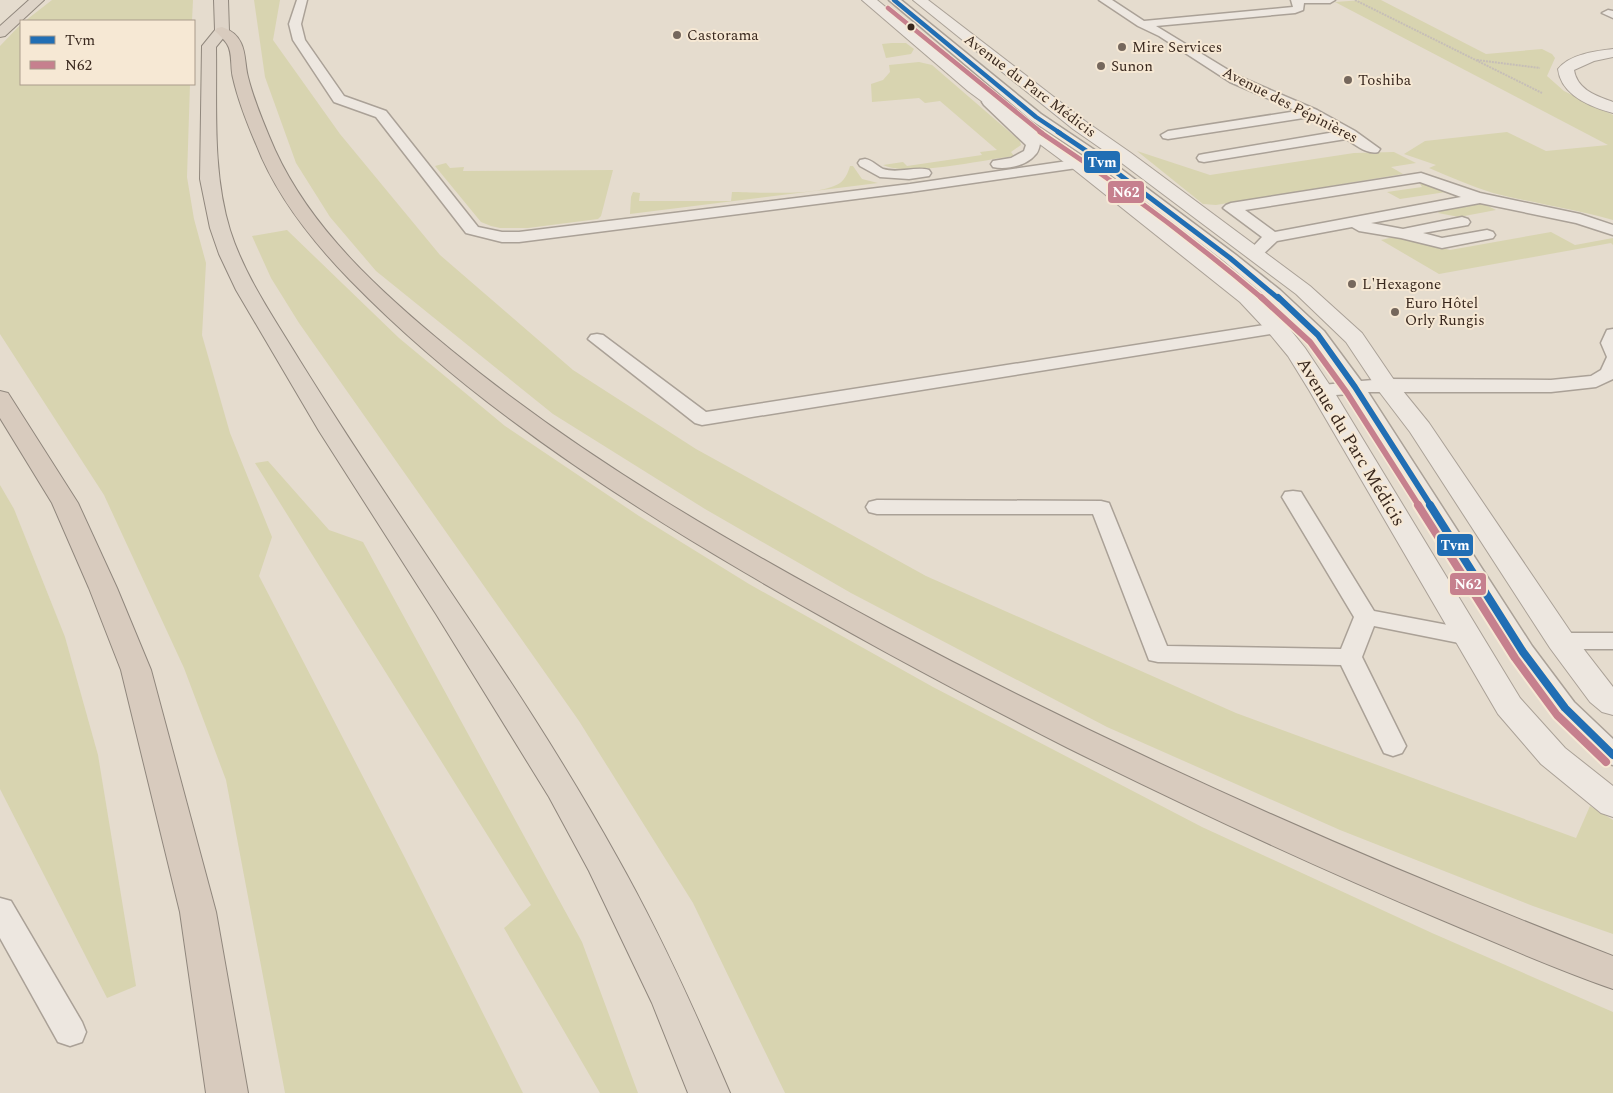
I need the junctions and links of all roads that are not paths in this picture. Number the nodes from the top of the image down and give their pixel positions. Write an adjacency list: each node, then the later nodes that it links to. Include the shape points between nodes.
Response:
1 (37, 0): 11 (highway)
2 (302, 0): 21 (lane, via 295,24 299,40 339,99 382,114 472,230 520,237)
3 (869, 0): 13 (street, Avenue du Parc Médicis)
4 (894, 0): 21 (lane)
5 (920, 0): 19 (street, Avenue du Parc Médicis, via 1079,125)
6 (1104, 0): 10 (lane, Avenue des Pépinières)
7 (1297, 0): 8 (lane); 10 (lane, via 1299,8 1296,10)
8 (1330, 0)
9 (220, 22): 56 (highway, via 234,43 241,80 269,155 318,234 430,344 606,476 769,575 1022,711 1334,858); 59 (highway, via 209,46 209,179 229,254 246,290 331,431 562,790 606,869 672,1003)
10 (1142, 24): 15 (lane, Avenue des Pépinières, via 1234,79)
11 (0, 33)
12 (1613, 53): 14 (street, via 1588,57 1566,69 1569,82 1579,92)
13 (974, 88): 21 (street, Avenue du Parc Médicis); 22 (lane, via 1034,144 1030,153 1015,162 909,175 880,174)
14 (1613, 108)
15 (1312, 113): 16 (lane, Avenue des Pépinières); 17 (lane)
16 (1350, 134): 18 (lane, Avenue des Pépinières); 20 (lane)
17 (1168, 135)
18 (1373, 149)
19 (1125, 156): 21 (lane); 34 (street, Avenue du Parc Médicis)
20 (1204, 158)
21 (1089, 162): 35 (street, Avenue du Parc Médicis, via 1247,298); 41 (lane, via 1230,258 1274,294 1318,335)
22 (865, 163)
23 (1480, 198): 24 (lane); 28 (lane); 33 (lane, via 1421,177 1231,208)
24 (1533, 210): 25 (lane); 26 (lane)
25 (1515, 212)
26 (1580, 219): 29 (lane); 30 (lane)
27 (1462, 222): 31 (lane)
28 (1343, 224): 31 (lane); 33 (lane)
29 (1541, 225)
30 (1613, 230)
31 (1401, 233): 32 (lane, via 1442,243)
32 (1487, 235)
33 (1272, 237): 34 (lane)
34 (1254, 254): 40 (street, Avenue du Parc Médicis, via 1303,290 1354,338)
35 (1276, 328): 37 (lane, via 702,419); 42 (street, Avenue du Parc Médicis)
36 (1613, 334): 38 (lane, via 1610,343)
37 (597, 340)
38 (1613, 353)
39 (1613, 360): 40 (lane, via 1609,373 1596,381 1551,386)
40 (1386, 386): 41 (lane); 48 (street, Avenue du Parc Médicis, via 1420,428)
41 (1355, 387): 42 (lane); 53 (lane, via 1523,652 1565,708)
42 (1321, 390): 47 (street, Avenue du Parc Médicis)
43 (0, 398): 58 (highway, via 65,503 104,588 136,670 198,912)
44 (1293, 497): 46 (lane)
45 (877, 507): 50 (lane, via 1101,508 1158,654)
46 (1366, 617): 47 (lane); 50 (lane)
47 (1469, 637): 54 (street, Avenue du Parc Médicis, via 1508,706 1553,756)
48 (1561, 641): 49 (lane); 51 (street, Avenue du Parc Médicis, via 1601,694)
49 (1613, 641)
50 (1350, 658): 52 (lane)
51 (1613, 704)
52 (1393, 746)
53 (1613, 755)
54 (1613, 804)
55 (0, 910): 57 (lane)
56 (1613, 974)
57 (70, 1032)
58 (226, 1093)
59 (709, 1093)

